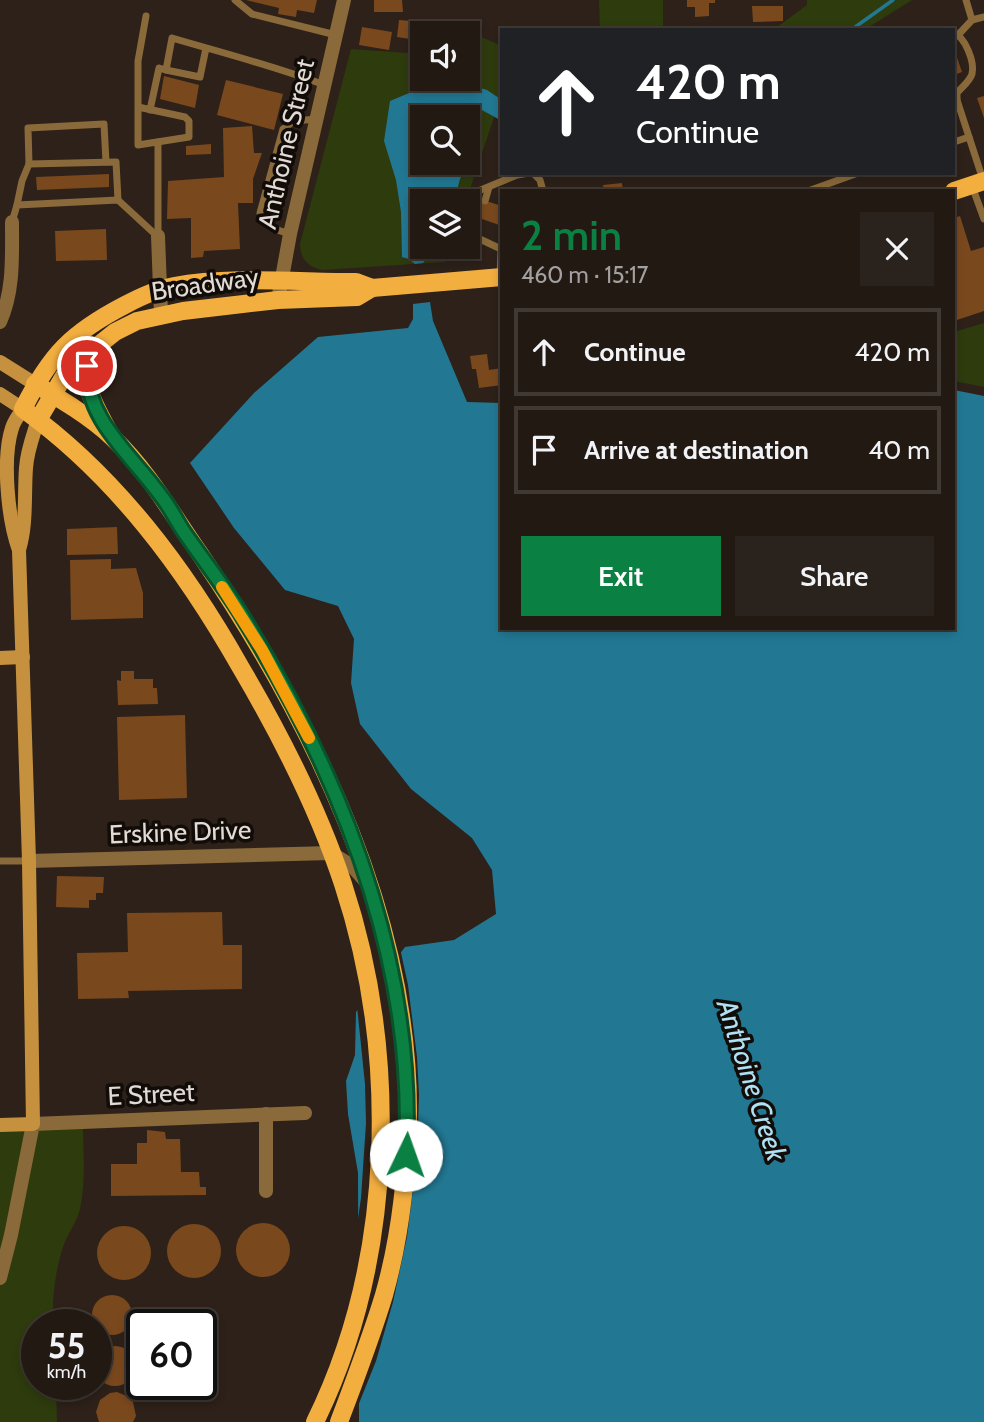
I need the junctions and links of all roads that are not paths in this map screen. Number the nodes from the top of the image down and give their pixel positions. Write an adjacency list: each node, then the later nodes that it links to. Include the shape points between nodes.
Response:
1 (236, 0): 8 (lane, via 252,14)
2 (344, 0): 8 (street, Anthoine Street)
3 (966, 0): 6 (lane)
4 (146, 16): 13 (lane, via 138,61)
5 (984, 17): 6 (lane)
6 (972, 20): 7 (lane)
7 (956, 34): 12 (lane, via 972,73)
8 (336, 35): 11 (street, Anthoine Street)
9 (206, 48): 10 (lane, via 200,77); 10 (lane, via 172,38); 11 (lane)
10 (166, 70): 14 (lane, via 159,68)
11 (325, 85): 15 (street, Anthoine Street)
12 (955, 101): 16 (lane)
13 (138, 107): 14 (lane); 17 (lane, via 138,145)
14 (150, 110): 17 (lane, via 189,121 189,137)
15 (318, 119): 32 (street, Anthoine Street); 32 (lane, via 294,121 283,129 260,212 263,222)
16 (969, 136): 18 (lane); 23 (lane)
17 (158, 142): 33 (lane)
18 (955, 142)
19 (106, 162): 20 (lane); 20 (lane, via 104,124 28,128); 27 (lane, via 116,162)
20 (29, 164): 29 (lane)
21 (517, 175): 24 (lane)
22 (852, 175): 25 (lane)
23 (973, 184): 30 (lane)
24 (489, 187): 26 (lane); 28 (lane)
25 (814, 189)
26 (480, 190)
27 (118, 200): 29 (lane); 33 (lane)
28 (485, 201)
29 (17, 205): 31 (lane)
30 (984, 219)
31 (12, 222): 40 (street, via 13,271)
32 (290, 234): 38 (street, Anthoine Street)
33 (158, 236): 37 (street)
34 (480, 238): 35 (lane)
35 (500, 248)
36 (500, 277): 38 (main road, Broadway, via 372,288 356,282)
37 (160, 290): 38 (main road, Broadway, via 215,282); 39 (street); 43 (main road, Broadway, via 91,323 53,358)
38 (280, 291): 39 (main road, Broadway)
39 (161, 314): 41 (main road, Broadway, via 126,327)
40 (0, 322)
41 (94, 348): 45 (main road, Broadway, via 67,373); 48 (main road, via 87,366 87,389)
42 (0, 362): 43 (street)
43 (35, 384): 45 (main road); 46 (main road, Broadway)
44 (0, 394): 46 (street)
45 (53, 395): 47 (main road, Broadway); 48 (main road)
46 (23, 409): 47 (main road); 49 (street, via 11,431 7,477 12,530)
47 (38, 420): 49 (street, via 26,465 24,532); 52 (main road, via 107,481 200,602 281,740)
48 (112, 437): 55 (main road, via 163,498 262,650 319,758)
49 (19, 550): 50 (street)
50 (23, 657): 51 (street); 54 (street)
51 (0, 658)
52 (331, 853): 54 (street, Erskine Drive); 55 (street, via 352,866); 62 (main road, via 363,959 376,1038 380,1160 366,1266 342,1354)
53 (0, 861): 54 (lane)
54 (29, 861): 58 (street)
55 (371, 889): 63 (main road, via 393,973 405,1056 405,1175 384,1293)
56 (305, 1112): 57 (street, E Street)
57 (266, 1114): 58 (street, E Street); 60 (street)
58 (33, 1124): 59 (street, E Street); 61 (street)
59 (0, 1125)
60 (266, 1191)
61 (0, 1278)
62 (314, 1422)
63 (340, 1422)

